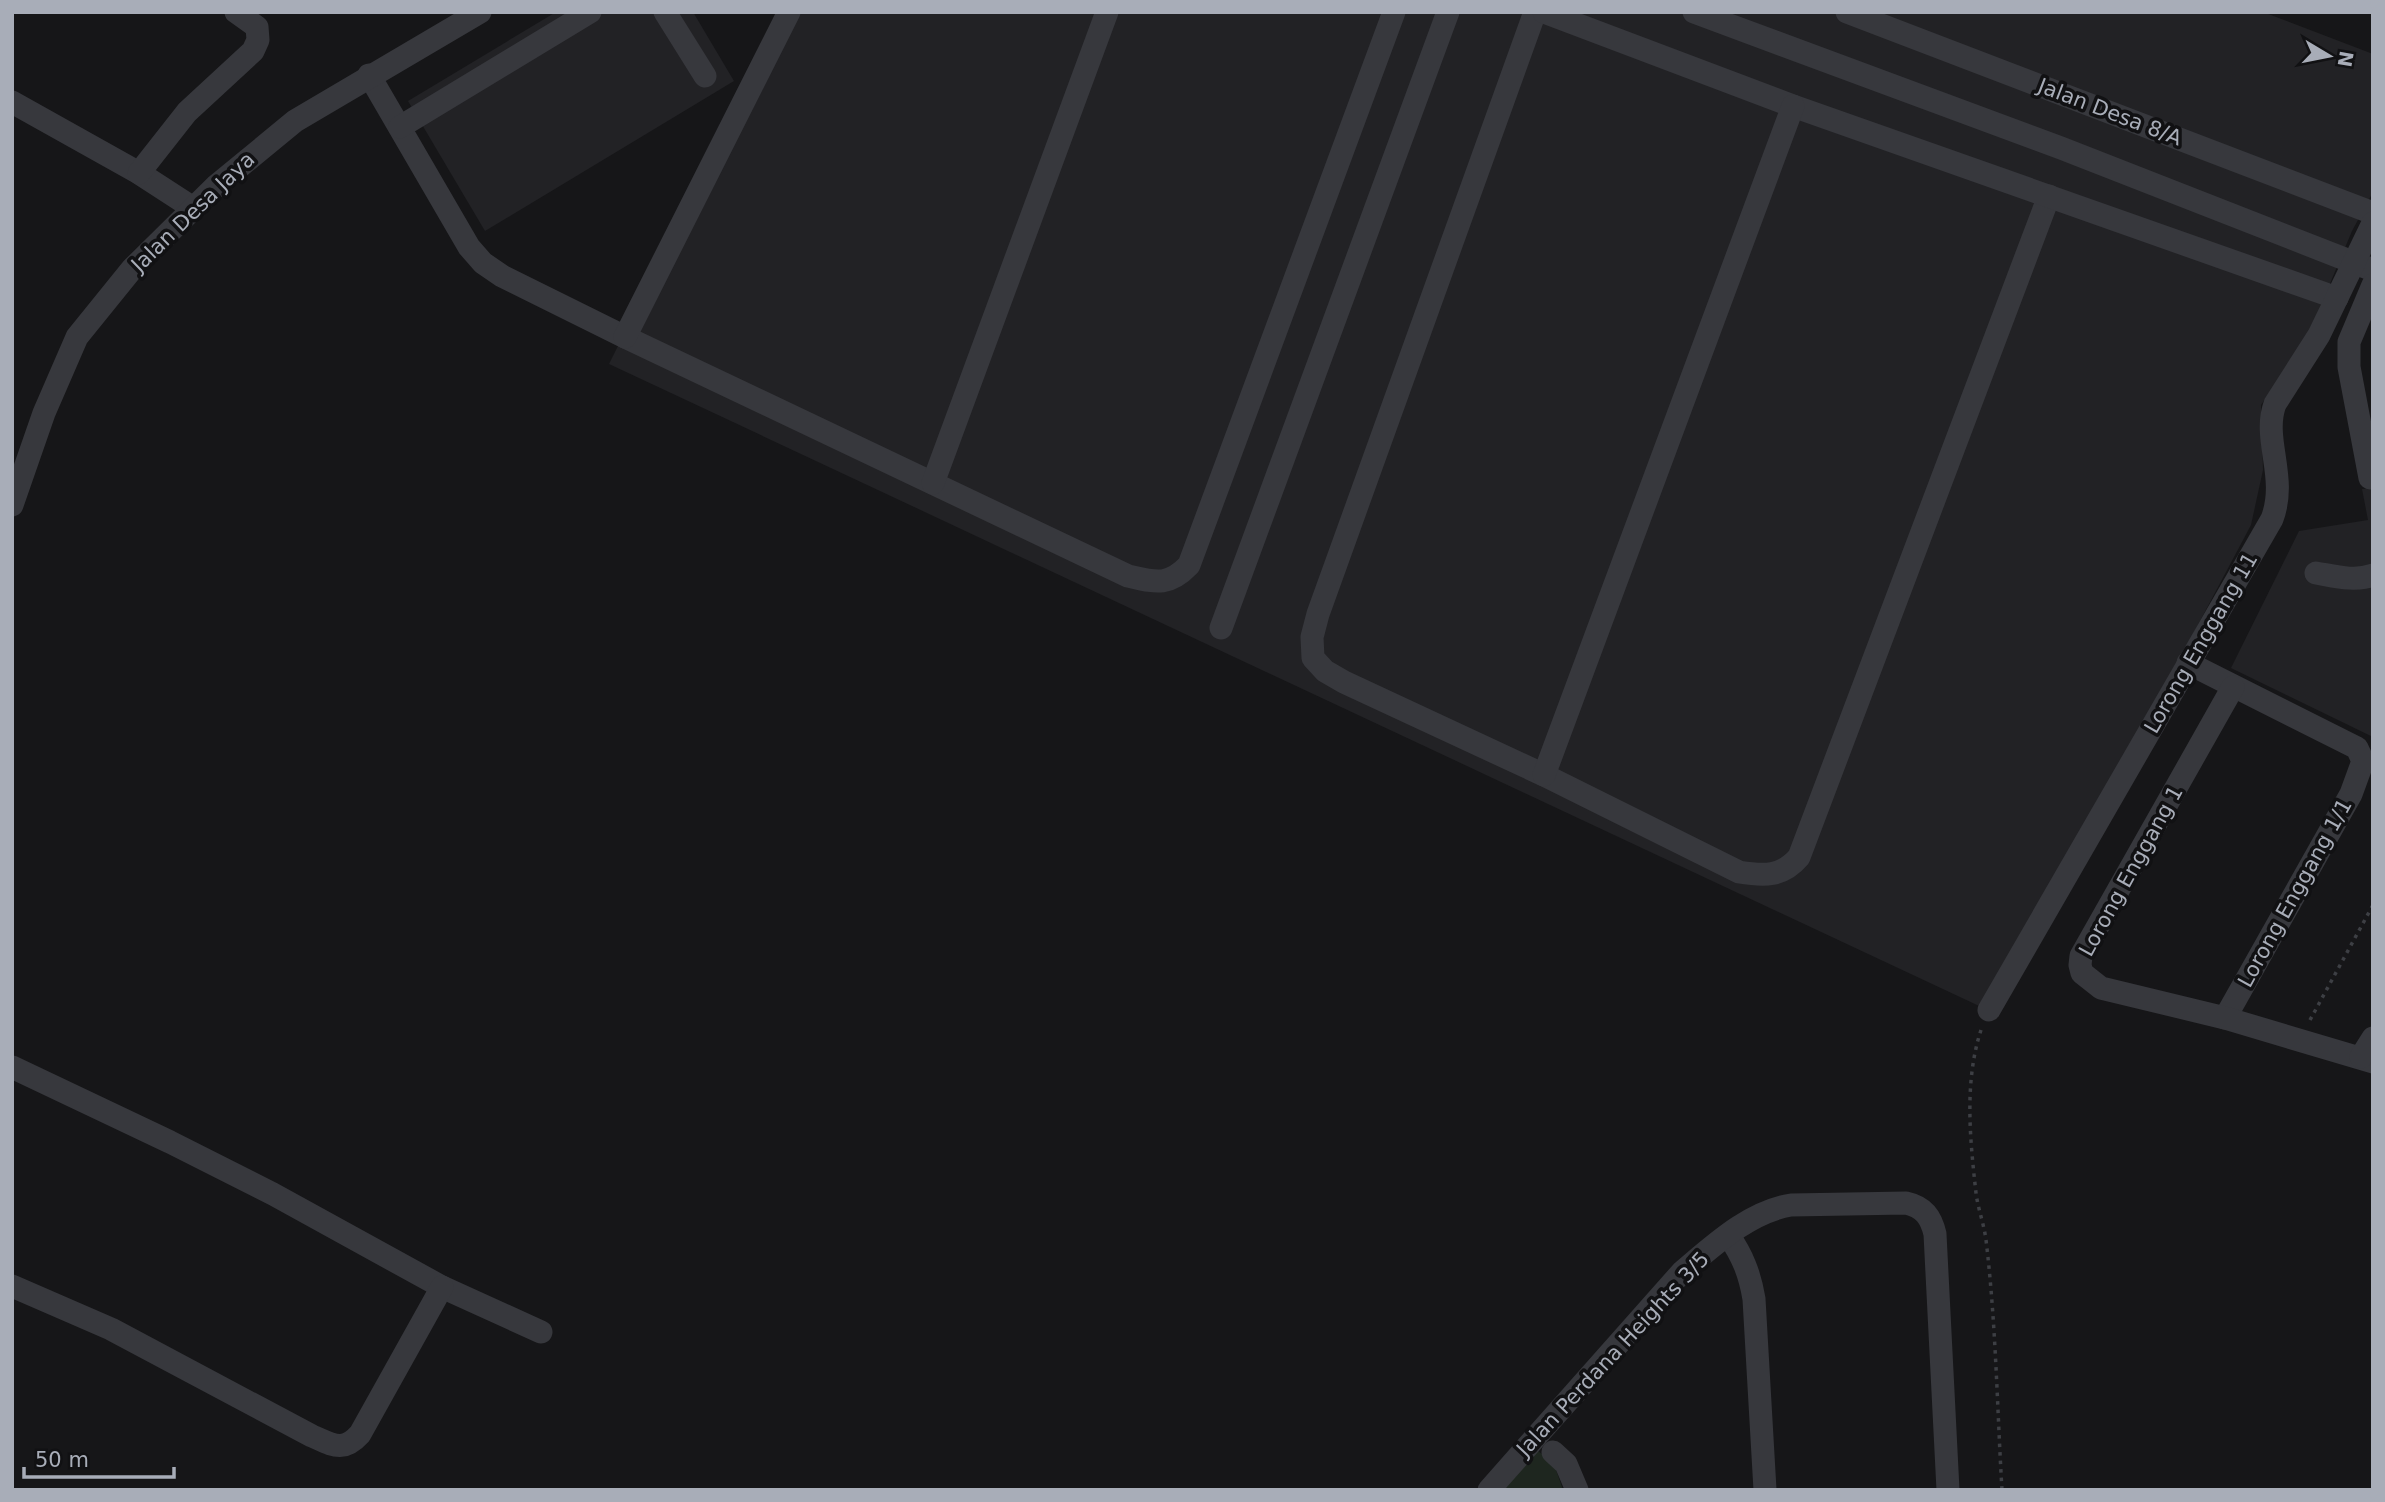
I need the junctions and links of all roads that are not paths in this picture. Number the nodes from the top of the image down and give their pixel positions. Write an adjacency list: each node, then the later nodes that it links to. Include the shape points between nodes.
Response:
1 (236, 12): 18 (street, via 257,27 253,51 187,112)
2 (480, 12): 13 (street, Jalan Desa Jaya)
3 (590, 12): 17 (street)
4 (665, 12): 14 (street)
5 (789, 12): 26 (street)
6 (1107, 12): 28 (street)
7 (1394, 12): 28 (street, via 1189,565 1162,582 1128,576)
8 (1448, 12): 32 (street)
9 (1535, 12): 35 (street, via 1318,614 1312,657 1343,682)
10 (1544, 12): 16 (street)
11 (1694, 12): 23 (street)
12 (1847, 12): 21 (street, Jalan Desa 8/A)
13 (369, 75): 17 (street); 20 (street, Jalan Desa Jaya, via 295,121)
14 (705, 76)
15 (12, 102): 18 (street)
16 (1793, 106): 19 (street); 35 (street)
17 (400, 127): 26 (street, via 483,264)
18 (139, 173): 20 (street)
19 (2049, 196): 25 (street); 35 (street, via 1799,857 1773,875 1739,872)
20 (193, 208): 29 (street, Jalan Desa Jaya, via 132,269 77,337)
21 (2373, 213)
22 (2373, 223): 23 (street, Lorong Enggang 11)
23 (2363, 265): 25 (street, Lorong Enggang 11)
24 (2373, 285): 27 (street, via 2349,342 2349,367)
25 (2337, 298): 33 (street, Lorong Enggang 11, via 2272,411 2279,497 2272,519)
26 (625, 337): 28 (street)
27 (2372, 482)
28 (933, 483)
29 (12, 505)
30 (2316, 573): 31 (street, via 2353,579)
31 (2373, 575)
32 (1221, 628)
33 (2188, 663): 34 (street, Lorong Enggang 1/1); 36 (street, Lorong Enggang 11)
34 (2233, 687): 37 (street, Lorong Enggang 1/1, via 2357,748 2363,761 2351,794); 37 (street, Lorong Enggang 1, via 2080,965 2082,973 2101,988)
35 (1544, 775)
36 (1989, 1010)
37 (2225, 1018): 38 (street, Lorong Enggang 1)
38 (2369, 1053)
39 (12, 1067): 42 (street, via 195,1154)
40 (1728, 1235): 45 (street, Jalan Perdana Heights 3/5, via 1682,1272); 47 (street, via 1745,1263 1754,1299); 48 (street, Jalan Perdana Heights 3/5, via 1758,1215 1791,1205 1906,1203 1924,1211 1935,1234)
41 (12, 1286): 42 (street, via 111,1329 312,1436 342,1446 360,1434)
42 (442, 1287): 43 (street)
43 (541, 1332)
44 (1553, 1452): 46 (street, via 1566,1465)
45 (1489, 1490)
46 (1577, 1490)
47 (1765, 1490)
48 (1948, 1490)

